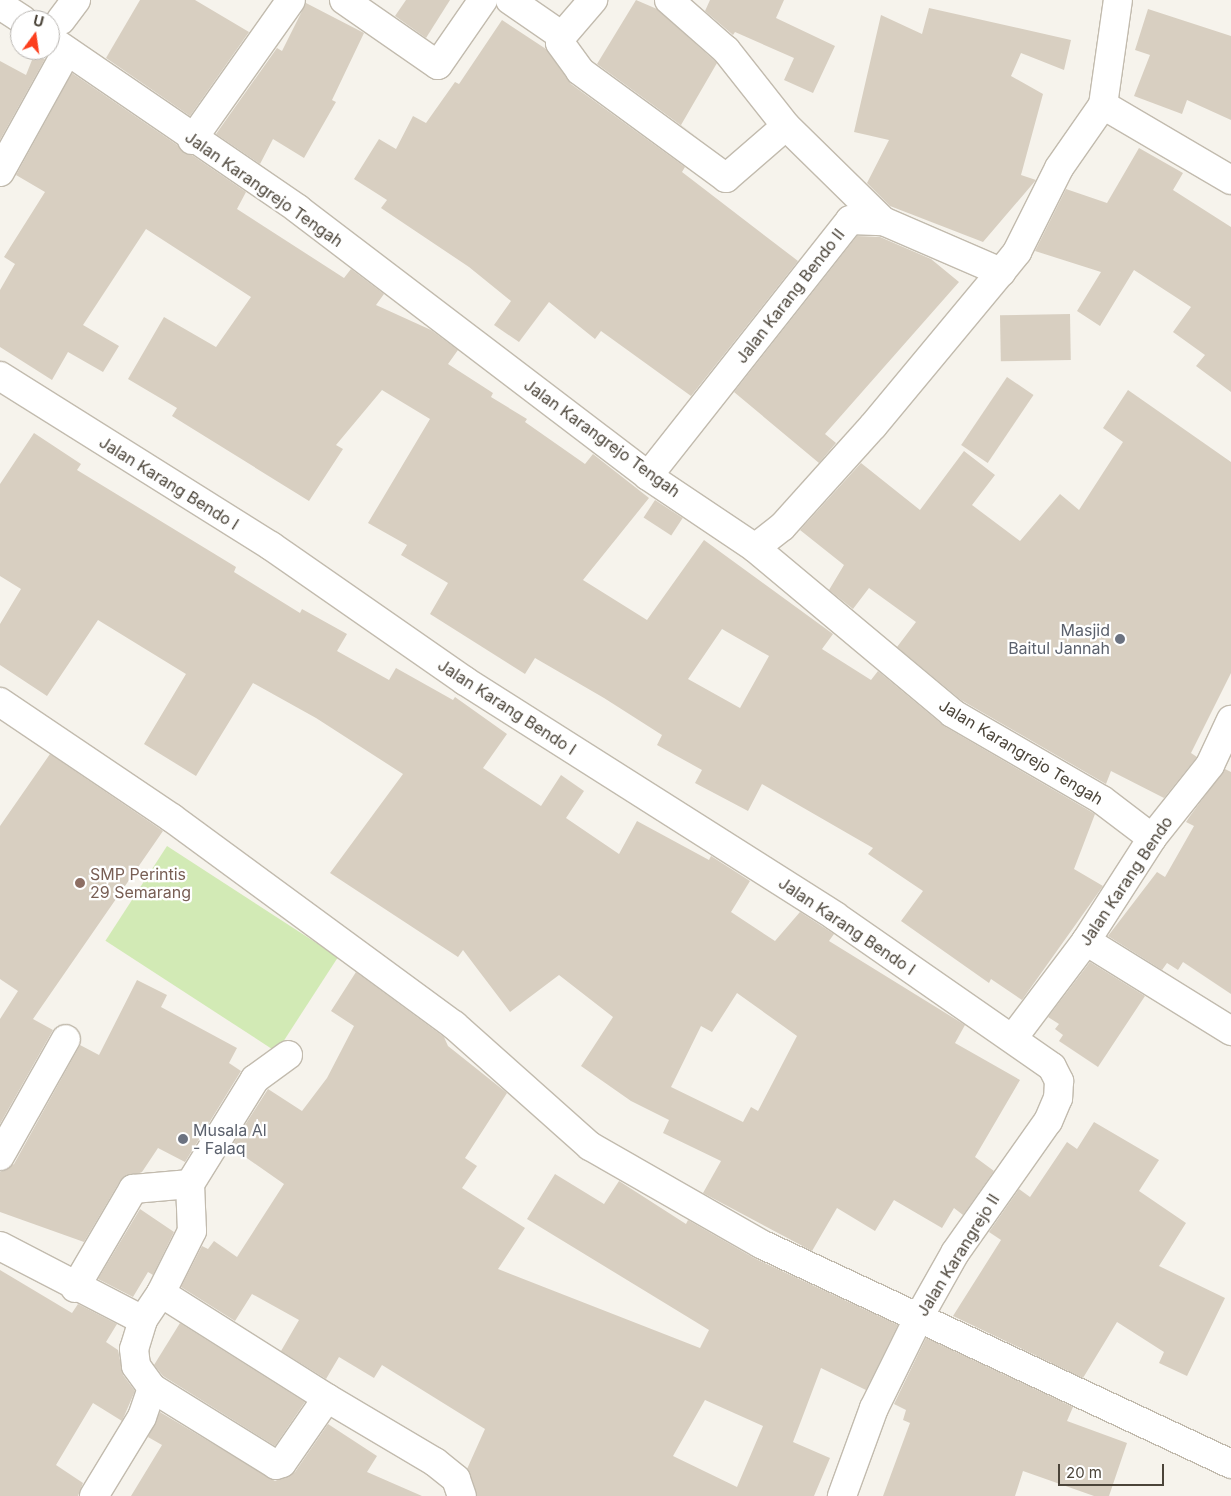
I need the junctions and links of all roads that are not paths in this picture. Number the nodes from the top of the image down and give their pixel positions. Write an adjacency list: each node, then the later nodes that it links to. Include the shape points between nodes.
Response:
1 (291, 0): 12 (street)
2 (344, 0): 3 (street, via 438,65)
3 (483, 0)
4 (510, 0): 9 (street)
5 (593, 0): 9 (street)
6 (669, 0): 11 (street, via 726,50)
7 (1118, 0): 10 (street)
8 (64, 27): 12 (street, Jalan Karangrejo Tengah); 13 (street)
9 (562, 36): 11 (street, via 560,43 580,71 696,160 726,178)
10 (1103, 105): 14 (street); 16 (street, via 1059,168 1017,252)
11 (786, 126): 15 (street)
12 (192, 140): 18 (street, Jalan Karangrejo Tengah, via 298,209)
13 (0, 172)
14 (1231, 180)
15 (883, 221): 16 (street, Jalan Karang Bendo II); 18 (street, Jalan Karang Bendo II, via 850,220)
16 (1001, 272): 19 (street, via 873,426 782,527)
17 (0, 376): 25 (street, Jalan Karang Bendo I, via 271,546 465,681 835,916)
18 (648, 476): 19 (street, Jalan Karangrejo Tengah)
19 (755, 548): 22 (street, Jalan Karangrejo Tengah, via 952,713 1094,795)
20 (0, 702): 33 (street, via 172,818 454,1026 590,1146 761,1244)
21 (1231, 720): 22 (street, Jalan Karang Bendo, via 1210,765)
22 (1152, 838): 23 (street, Jalan Karang Bendo)
23 (1086, 941): 24 (street); 25 (street, Jalan Karang Bendo)
24 (1231, 1031)
25 (1013, 1038): 33 (street, Jalan Karangrejo II, via 1052,1067 1059,1081 1058,1098 1048,1121 955,1253)
26 (66, 1040): 28 (street)
27 (288, 1055): 29 (street, via 255,1079)
28 (0, 1156)
29 (190, 1184): 31 (street, via 132,1189); 32 (street, via 192,1231)
30 (0, 1246): 31 (street)
31 (75, 1288): 34 (street)
32 (160, 1293): 34 (street); 36 (street)
33 (920, 1315): 37 (street); 40 (street, Jalan Karangrejo II, via 874,1408)
34 (143, 1320): 35 (street, via 136,1337 135,1358)
35 (152, 1388): 36 (street, via 276,1465 282,1463); 38 (street, via 142,1417)
36 (327, 1398): 39 (street, via 436,1462 454,1476)
37 (1231, 1464)
38 (94, 1496)
39 (462, 1496)
40 (842, 1496)

